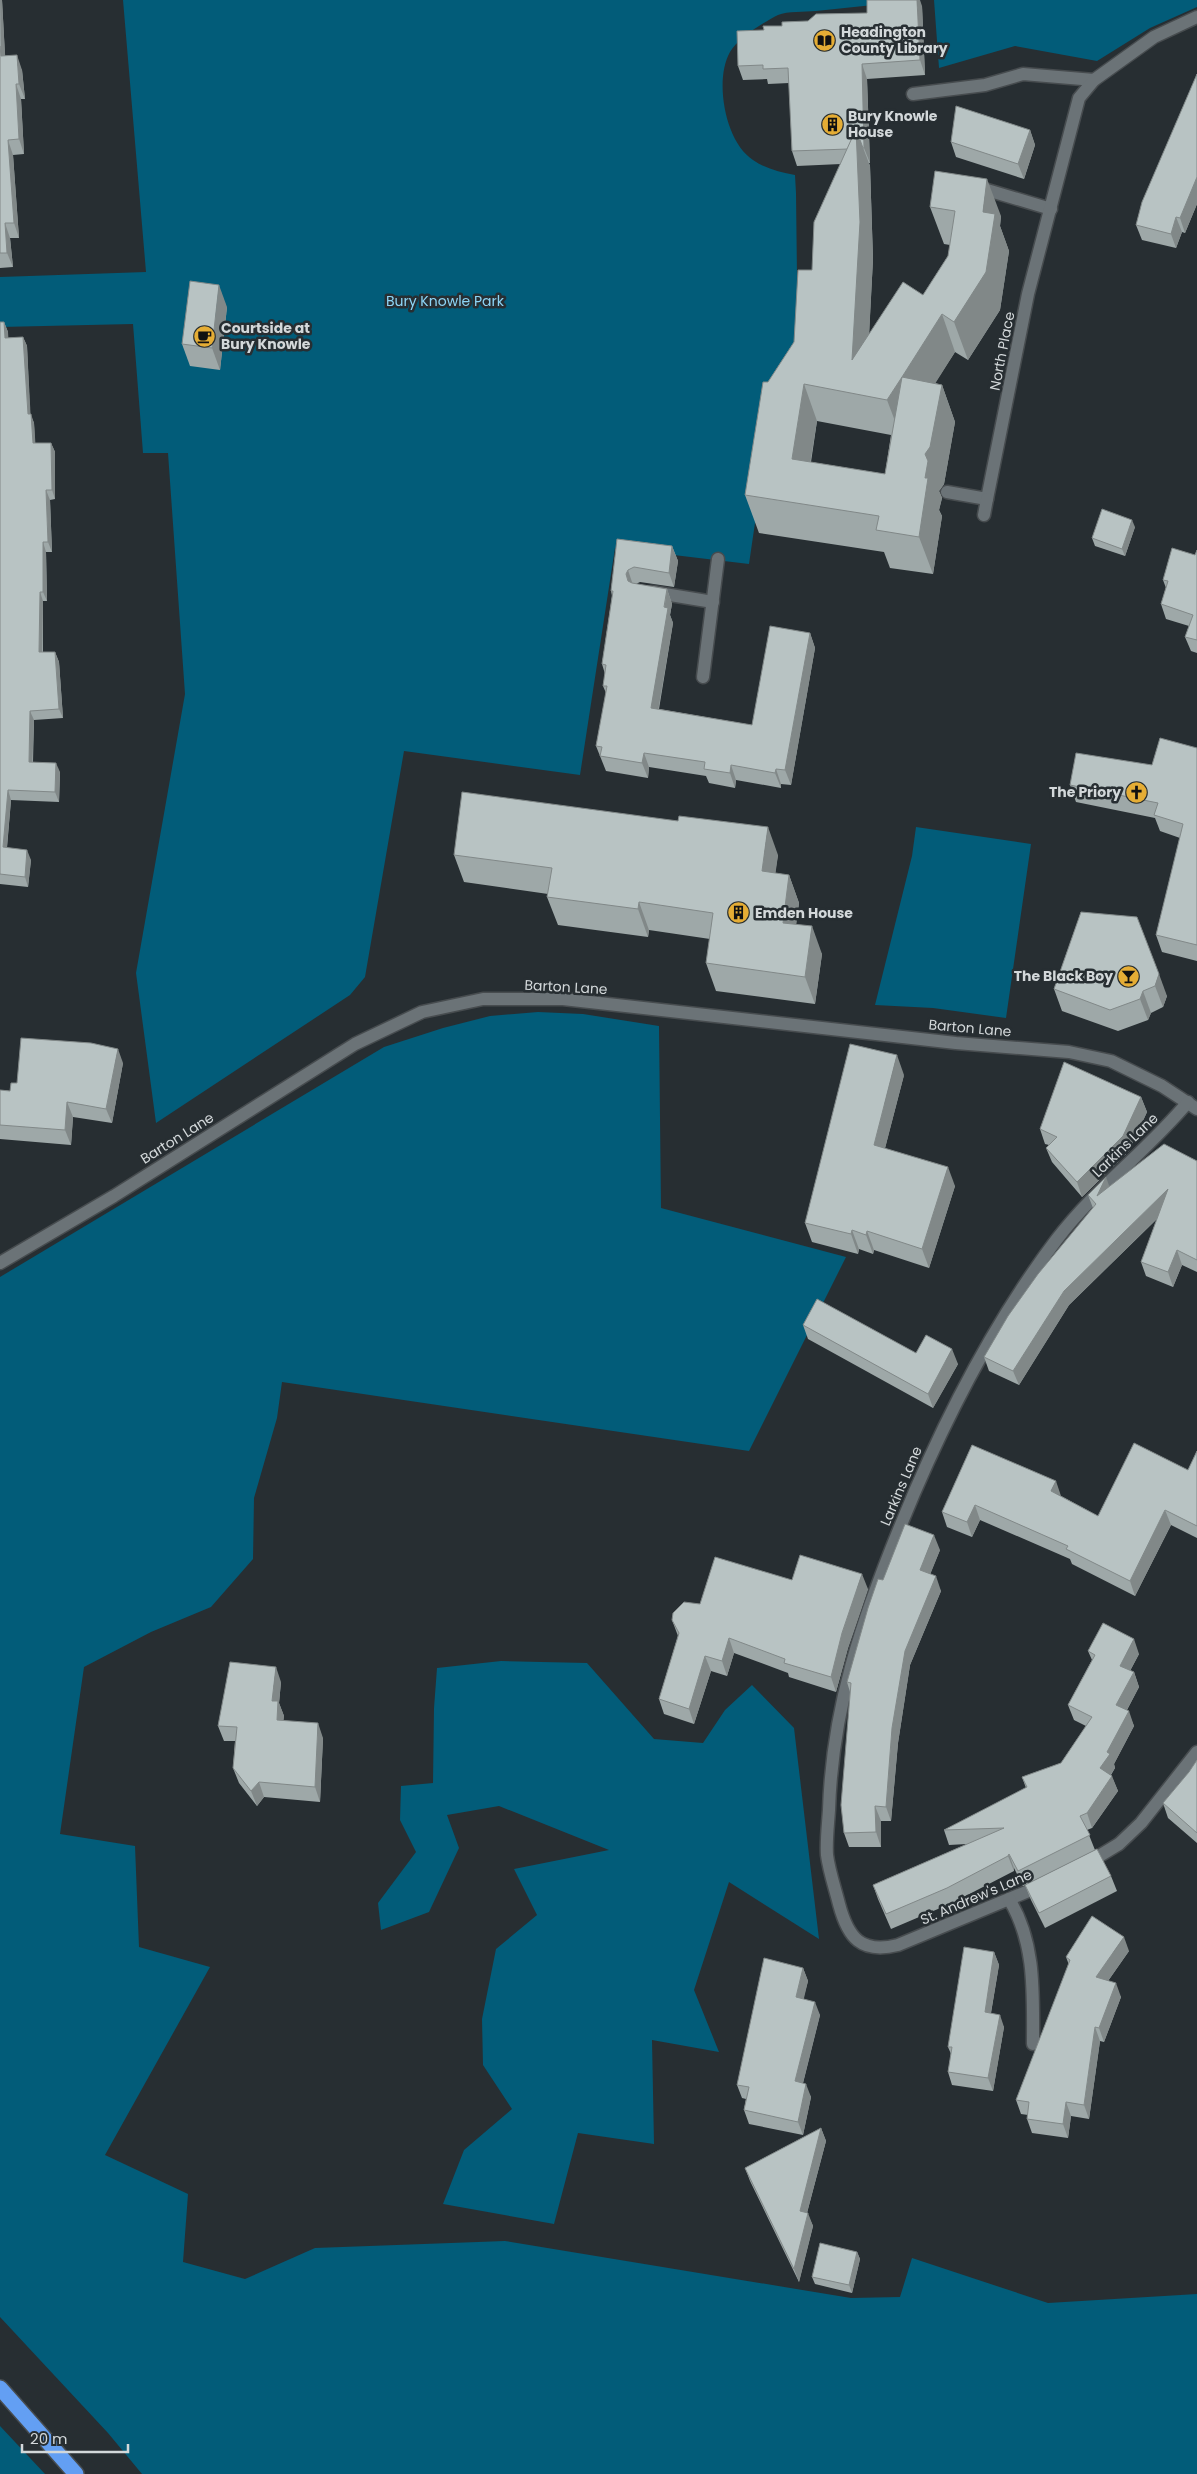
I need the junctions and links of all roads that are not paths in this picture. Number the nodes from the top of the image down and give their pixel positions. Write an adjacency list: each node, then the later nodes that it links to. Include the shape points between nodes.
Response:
1 (1197, 17): 2 (street, North Place, via 1154,37)
2 (1094, 80): 3 (street, via 1023,74 985,85); 5 (street, North Place, via 1079,98)
3 (913, 94)
4 (966, 184): 5 (street)
5 (1051, 209): 7 (street, North Place, via 1028,294)
6 (947, 492): 7 (street)
7 (987, 499): 8 (street, North Place)
8 (984, 515)
9 (718, 559): 11 (street)
10 (638, 590): 11 (street)
11 (713, 602): 12 (street)
12 (703, 677)
13 (1192, 1105): 14 (street, Barton Lane, via 1111,1061 1069,1052 956,1043 563,999 483,999 422,1012 356,1044 114,1196); 19 (street, Larkins Lane, via 1088,1201 1052,1247 989,1343 934,1444 890,1550 848,1669 833,1749 829,1791 827,1856 843,1920 855,1938)
14 (0, 1263)
15 (1197, 1752): 16 (street, via 1142,1823 1119,1844)
16 (1074, 1871)
17 (1058, 1878): 18 (street, St. Andrew's Lane)
18 (1009, 1899): 19 (street, St. Andrew's Lane, via 898,1945 880,1950); 20 (street, via 1017,1912 1031,1956)
19 (866, 1947)
20 (1033, 2044)
21 (0, 2388): 22 (highway)
22 (76, 2474)

